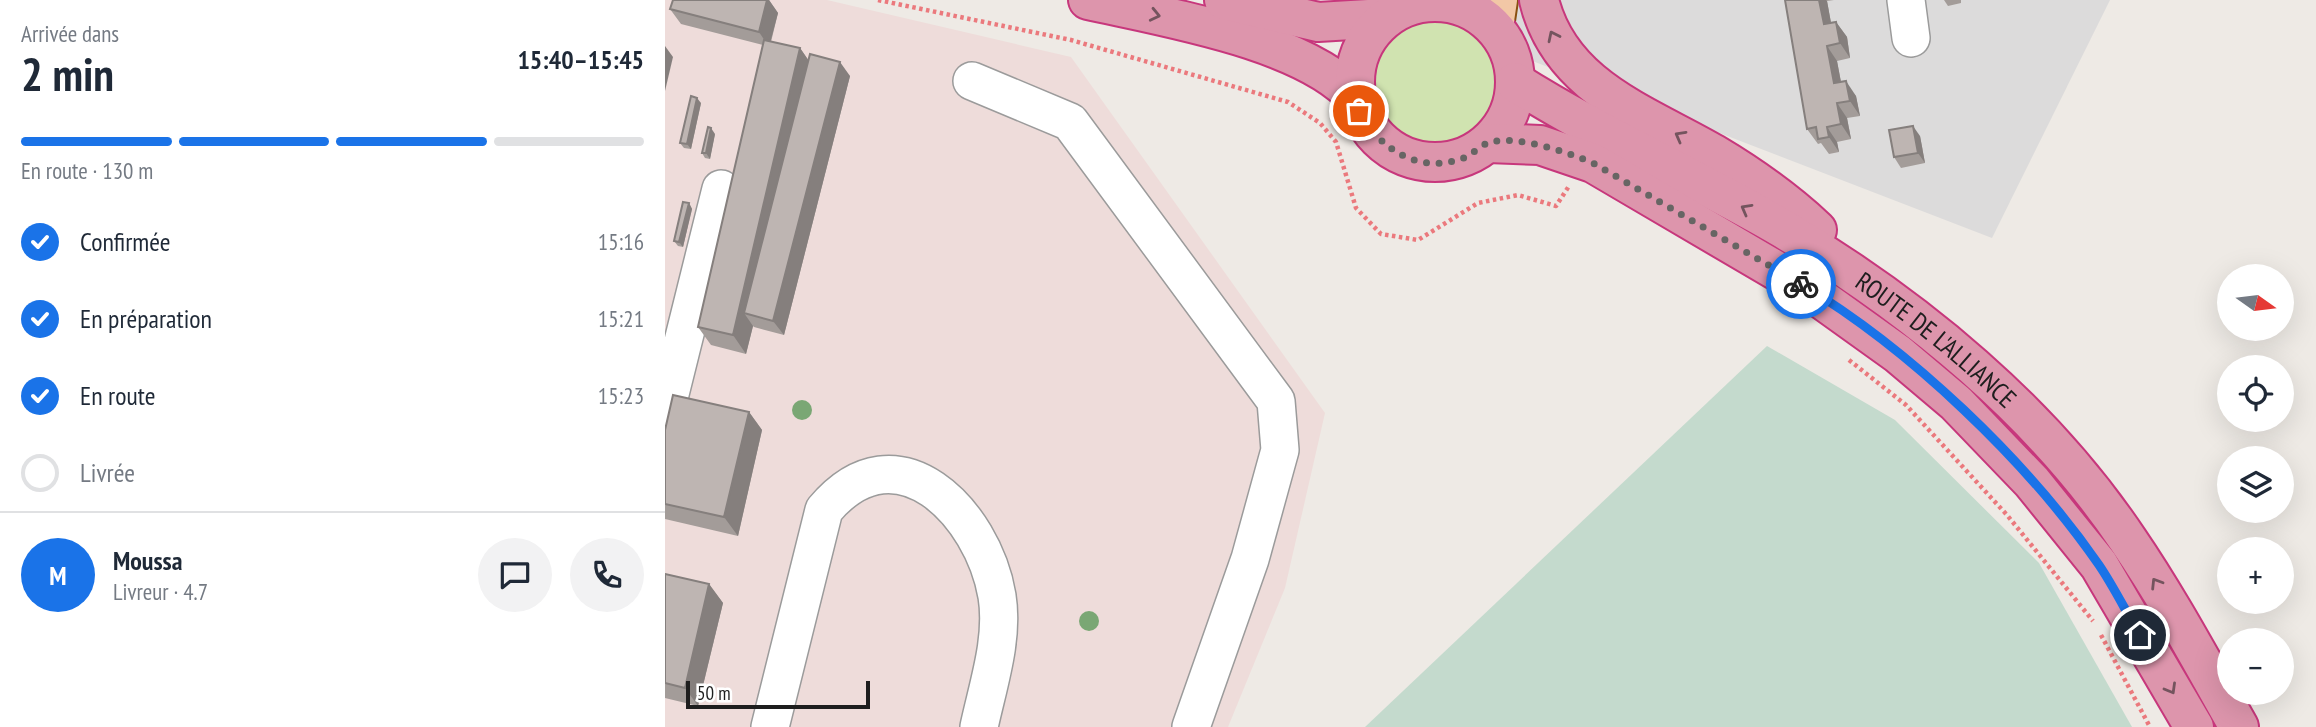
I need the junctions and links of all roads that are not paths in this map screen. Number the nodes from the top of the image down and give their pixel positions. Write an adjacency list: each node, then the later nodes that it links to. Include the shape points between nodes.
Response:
1 (1088, 0): 11 (highway, one-way to 11, via 1223,30 1326,71)
2 (1224, 0): 7 (highway, via 1318,22)
3 (1539, 0): 14 (highway, one-way to 3, via 1805,219 1756,179 1611,98 1583,77 1556,43)
4 (1906, 0): 8 (street)
5 (1438, 1): 6 (highway, via 1479,14); 7 (highway, via 1402,8)
6 (1496, 14): 10 (highway)
7 (1385, 18): 11 (highway, via 1361,50 1355,71)
8 (1911, 38)
9 (972, 81): 19 (street, via 1070,122 1276,401 1280,450 1250,559)
10 (1515, 82): 12 (highway, via 1506,120); 14 (highway, ROUTE DE L'ALLIANCE, one-way to 10, via 1784,230)
11 (1356, 98): 12 (highway, via 1369,129 1400,156 1440,163 1460,159)
12 (1487, 143): 20 (highway, ROUTE DE L'ALLIANCE, one-way to 20, via 1540,145 1593,163 1806,288 1898,354 1956,403 2032,482 2099,565)
13 (721, 189): 15 (street)
14 (1867, 283): 21 (highway, ROUTE DE L'ALLIANCE, one-way to 14, via 2127,538 2072,468 1969,363)
15 (670, 371): 16 (street)
16 (665, 414)
17 (770, 727): 18 (street, via 824,510 859,482 892,475 928,485 953,504 988,564 998,629)
18 (979, 727)
19 (1191, 727)
20 (2194, 727)
21 (2239, 727)

